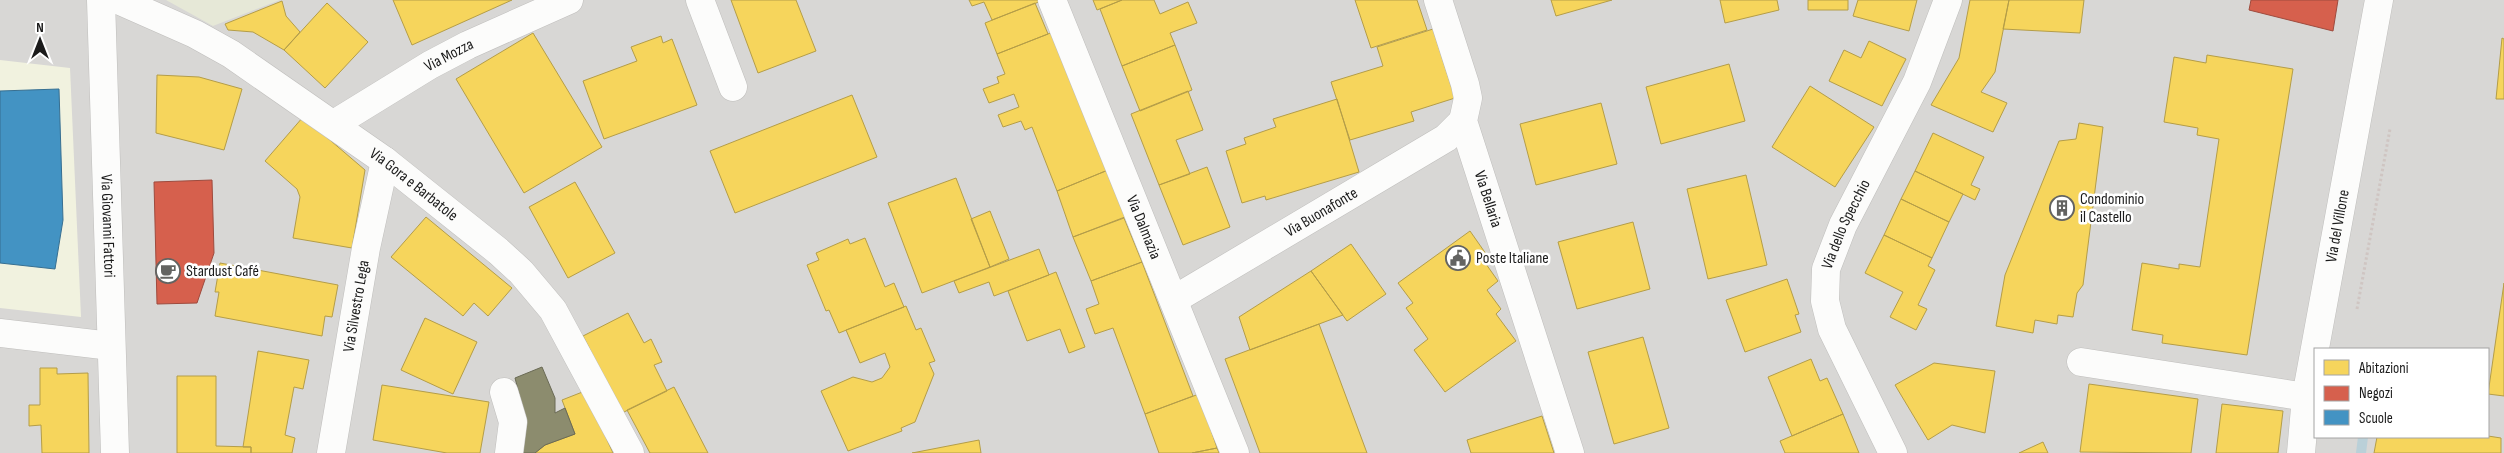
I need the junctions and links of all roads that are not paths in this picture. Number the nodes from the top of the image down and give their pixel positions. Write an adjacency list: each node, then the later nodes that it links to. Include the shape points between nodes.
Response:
1 (101, 0): 15 (street, Via Giovanni Fattori)
2 (118, 0): 11 (street, Via Gora e Barbatole, via 216,45)
3 (569, 0): 11 (street, Via Mozza, via 460,49)
4 (700, 0): 9 (street)
5 (1052, 0): 13 (street, Via Dalmazia)
6 (1438, 0): 10 (street, Via Bellaria, via 1466,84 1468,98)
7 (1948, 0): 27 (street, Via dello Specchio, via 1917,82 1843,225 1826,269 1825,300 1832,329)
8 (2379, 0): 16 (street, Via del Villone)
9 (733, 87)
10 (1463, 121): 13 (street, Via Buonafonte, via 1446,138); 26 (street, Via Bellaria)
11 (334, 124): 12 (street, Via Gora e Barbatole)
12 (385, 161): 22 (street, Via Silvestro Lega, via 366,248); 24 (street, Via Gora e Barbatole, via 498,252 554,310)
13 (1175, 299): 25 (street, Via Dalmazia)
14 (0, 333): 15 (street)
15 (111, 346): 21 (street, Via Giovanni Fattori)
16 (2315, 348)
17 (2314, 353): 20 (street, Via del Villone)
18 (2081, 362): 20 (street)
19 (504, 392): 23 (street, via 513,422)
20 (2306, 397): 28 (street, Via del Villone)
21 (115, 453)
22 (330, 453)
23 (509, 453)
24 (630, 453)
25 (1235, 453)
26 (1570, 453)
27 (1893, 453)
28 (2300, 453)

